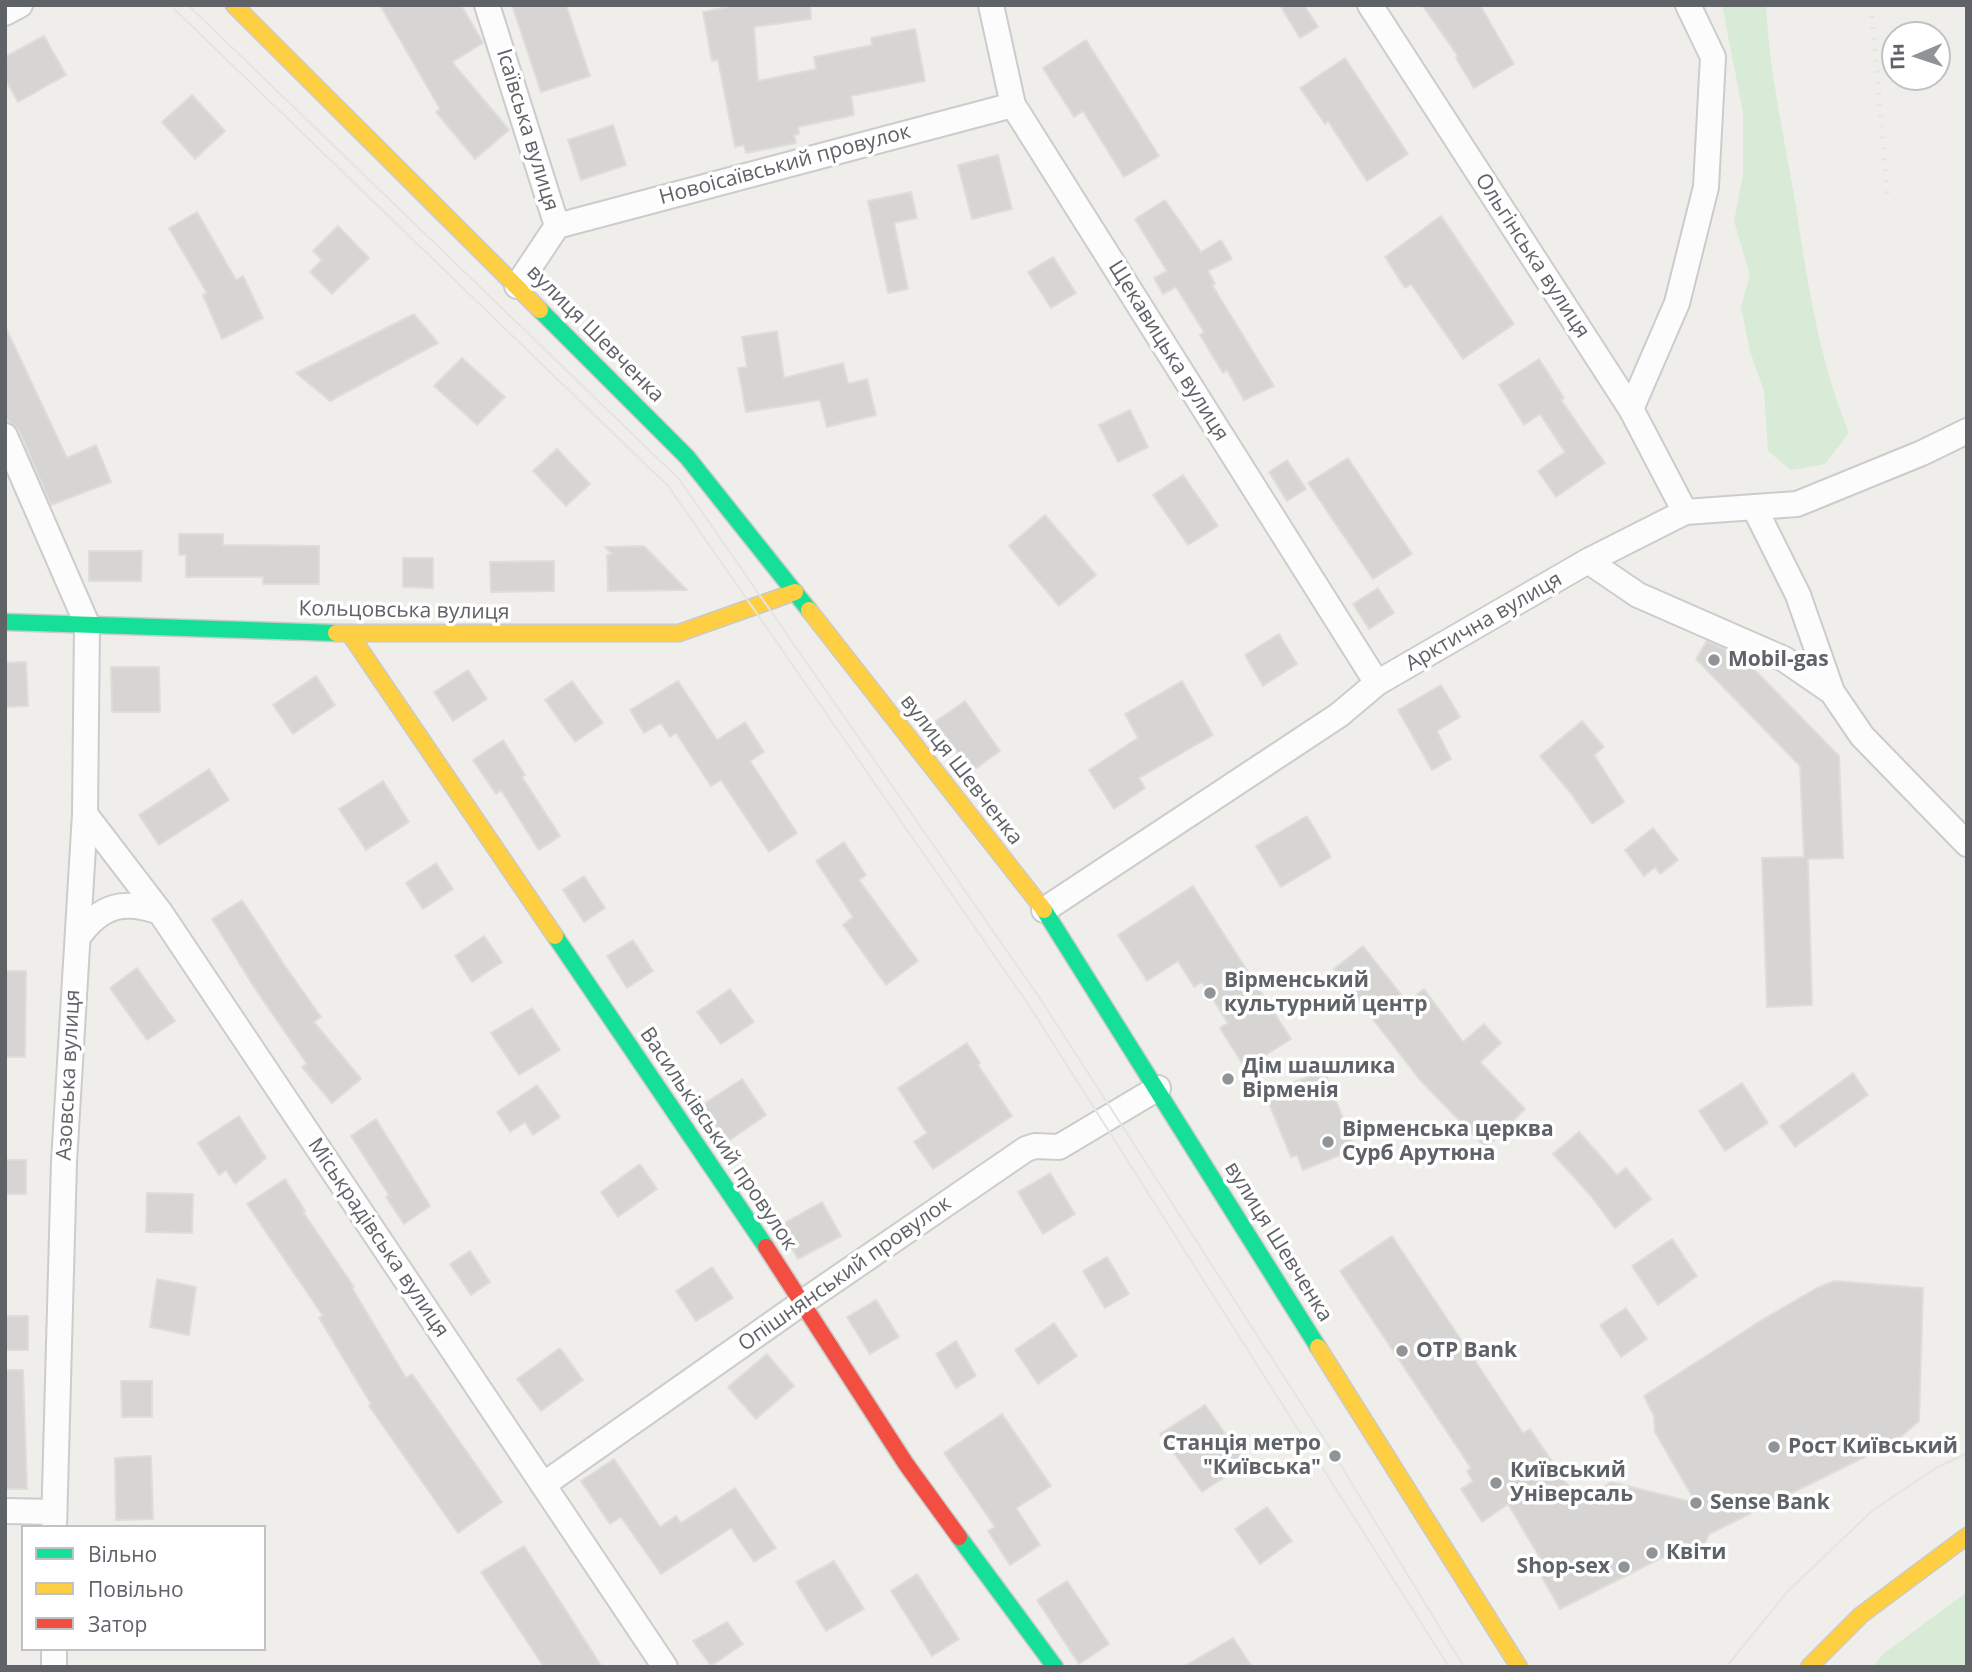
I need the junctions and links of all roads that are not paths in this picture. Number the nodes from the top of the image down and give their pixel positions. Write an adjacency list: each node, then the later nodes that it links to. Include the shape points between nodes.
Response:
1 (20, 5): 7 (street)
2 (234, 5): 10 (main road, вулиця Шевченка)
3 (487, 5): 9 (street, Ісаївська вулиця)
4 (991, 5): 8 (street, Щекавицька вулиця)
5 (1370, 5): 11 (street, Ольгінська вулиця)
6 (1688, 5): 11 (street, via 1713,57 1706,187 1677,303)
7 (5, 13)
8 (1013, 105): 9 (street, Новоісаївський провулок); 21 (street, Щекавицька вулиця)
9 (557, 226): 10 (street, Ісаївська вулиця)
10 (517, 286): 17 (main road, вулиця Шевченка, via 687,457)
11 (1631, 409): 15 (street, Ольгінська вулиця)
12 (1967, 431): 14 (street, Арктична вулиця, via 1797,504)
13 (5, 436): 19 (street)
14 (1754, 507): 15 (street, Арктична вулиця); 22 (street, via 1798,595)
15 (1685, 512): 16 (street, Арктична вулиця)
16 (1588, 561): 21 (street, Арктична вулиця); 22 (street, via 1638,595 1784,659)
17 (795, 592): 20 (main road, Кольцовська вулиця, via 679,633); 25 (main road, вулиця Шевченка)
18 (5, 622): 19 (main road, Кольцовська вулиця)
19 (87, 624): 20 (main road, Кольцовська вулиця); 23 (street, Азовська вулиця)
20 (349, 633): 29 (main road, Васильківський провулок)
21 (1377, 683): 25 (street, Арктична вулиця, via 1339,715)
22 (1832, 692): 24 (street, via 1862,736)
23 (85, 814): 26 (street, Міськрадівська вулиця); 27 (street, Азовська вулиця)
24 (1967, 844)
25 (1044, 910): 28 (main road, вулиця Шевченка)
26 (160, 912): 27 (street, via 123,905 89,921); 30 (street, Міськрадівська вулиця)
27 (78, 937): 32 (street, Азовська вулиця, via 64,1162)
28 (1158, 1088): 29 (street, Опішнянський провулок, via 1059,1147 1026,1149); 36 (main road, вулиця Шевченка)
29 (803, 1302): 30 (street, Опішнянський провулок); 35 (main road, Васильківський провулок, via 906,1464)
30 (543, 1485): 34 (street, Міськрадівська вулиця)
31 (5, 1511): 32 (street)
32 (54, 1519)
33 (1967, 1536): 37 (main road, via 1861,1615)
34 (665, 1667)
35 (1055, 1667)
36 (1519, 1667)
37 (1809, 1667)

